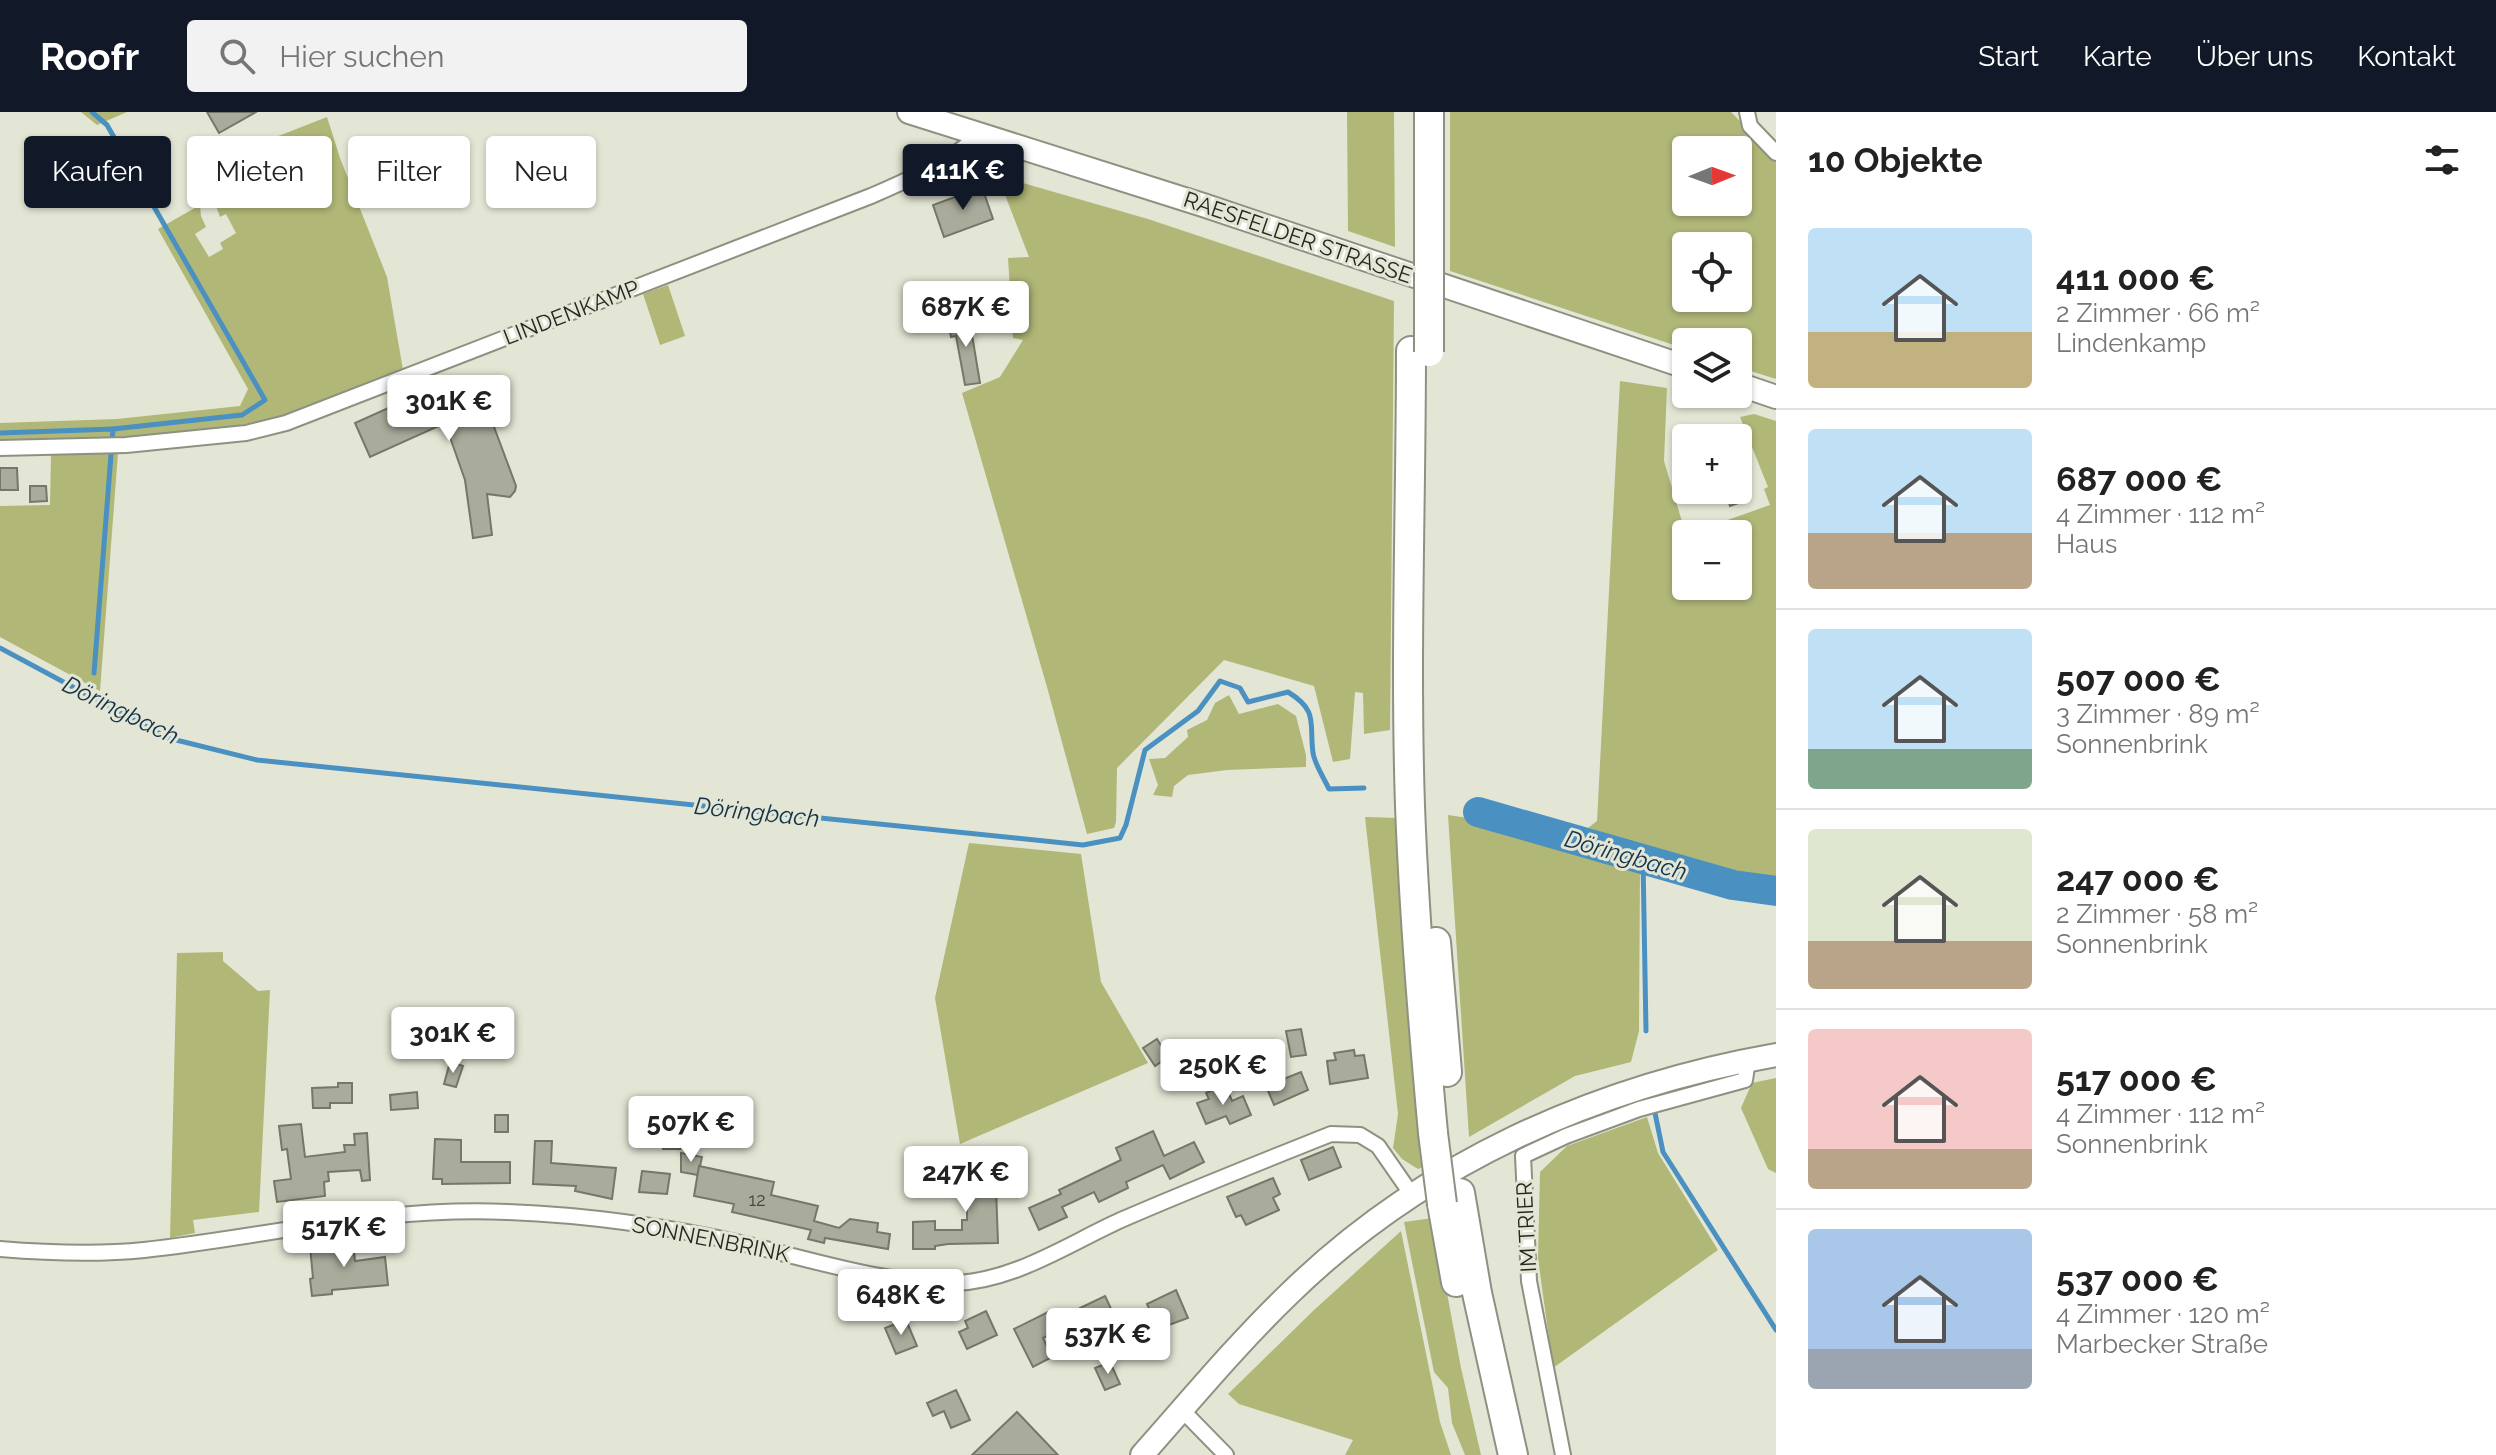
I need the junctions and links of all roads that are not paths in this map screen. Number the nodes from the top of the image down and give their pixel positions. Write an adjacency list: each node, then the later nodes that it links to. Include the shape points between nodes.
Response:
1 (909, 112): 5 (main road, RAESFELDER STRASSE)
2 (1410, 112): 7 (highway)
3 (1429, 112): 7 (highway)
4 (1745, 114): 6 (street)
5 (982, 133): 8 (main road, RAESFELDER STRASSE); 11 (street, LINDENKAMP, via 943,163 871,196 286,423 246,433 126,445)
6 (1776, 153)
7 (1420, 202): 15 (highway, via 1427,734 1442,1131)
8 (1672, 362)
9 (1752, 389): 10 (main road)
10 (1776, 397)
11 (0, 448)
12 (1776, 1055): 13 (main road)
13 (1748, 1060): 14 (main road, via 1583,1107 1469,1159); 22 (street, IM TRIER, via 1745,1080 1639,1109 1523,1156 1529,1281)
14 (1412, 1195): 16 (street, SONNENBRINK, via 1378,1146 1360,1135 1331,1134 1008,1273 955,1283 857,1270 647,1224 503,1211 314,1224 144,1250 71,1255); 17 (main road, via 1290,1293)
15 (1451, 1199): 20 (highway, via 1464,1322); 21 (highway)
16 (0, 1249)
17 (1182, 1410): 18 (main road); 19 (street)
18 (1142, 1455)
19 (1226, 1455)
20 (1493, 1455)
21 (1513, 1455)
22 (1563, 1455)

